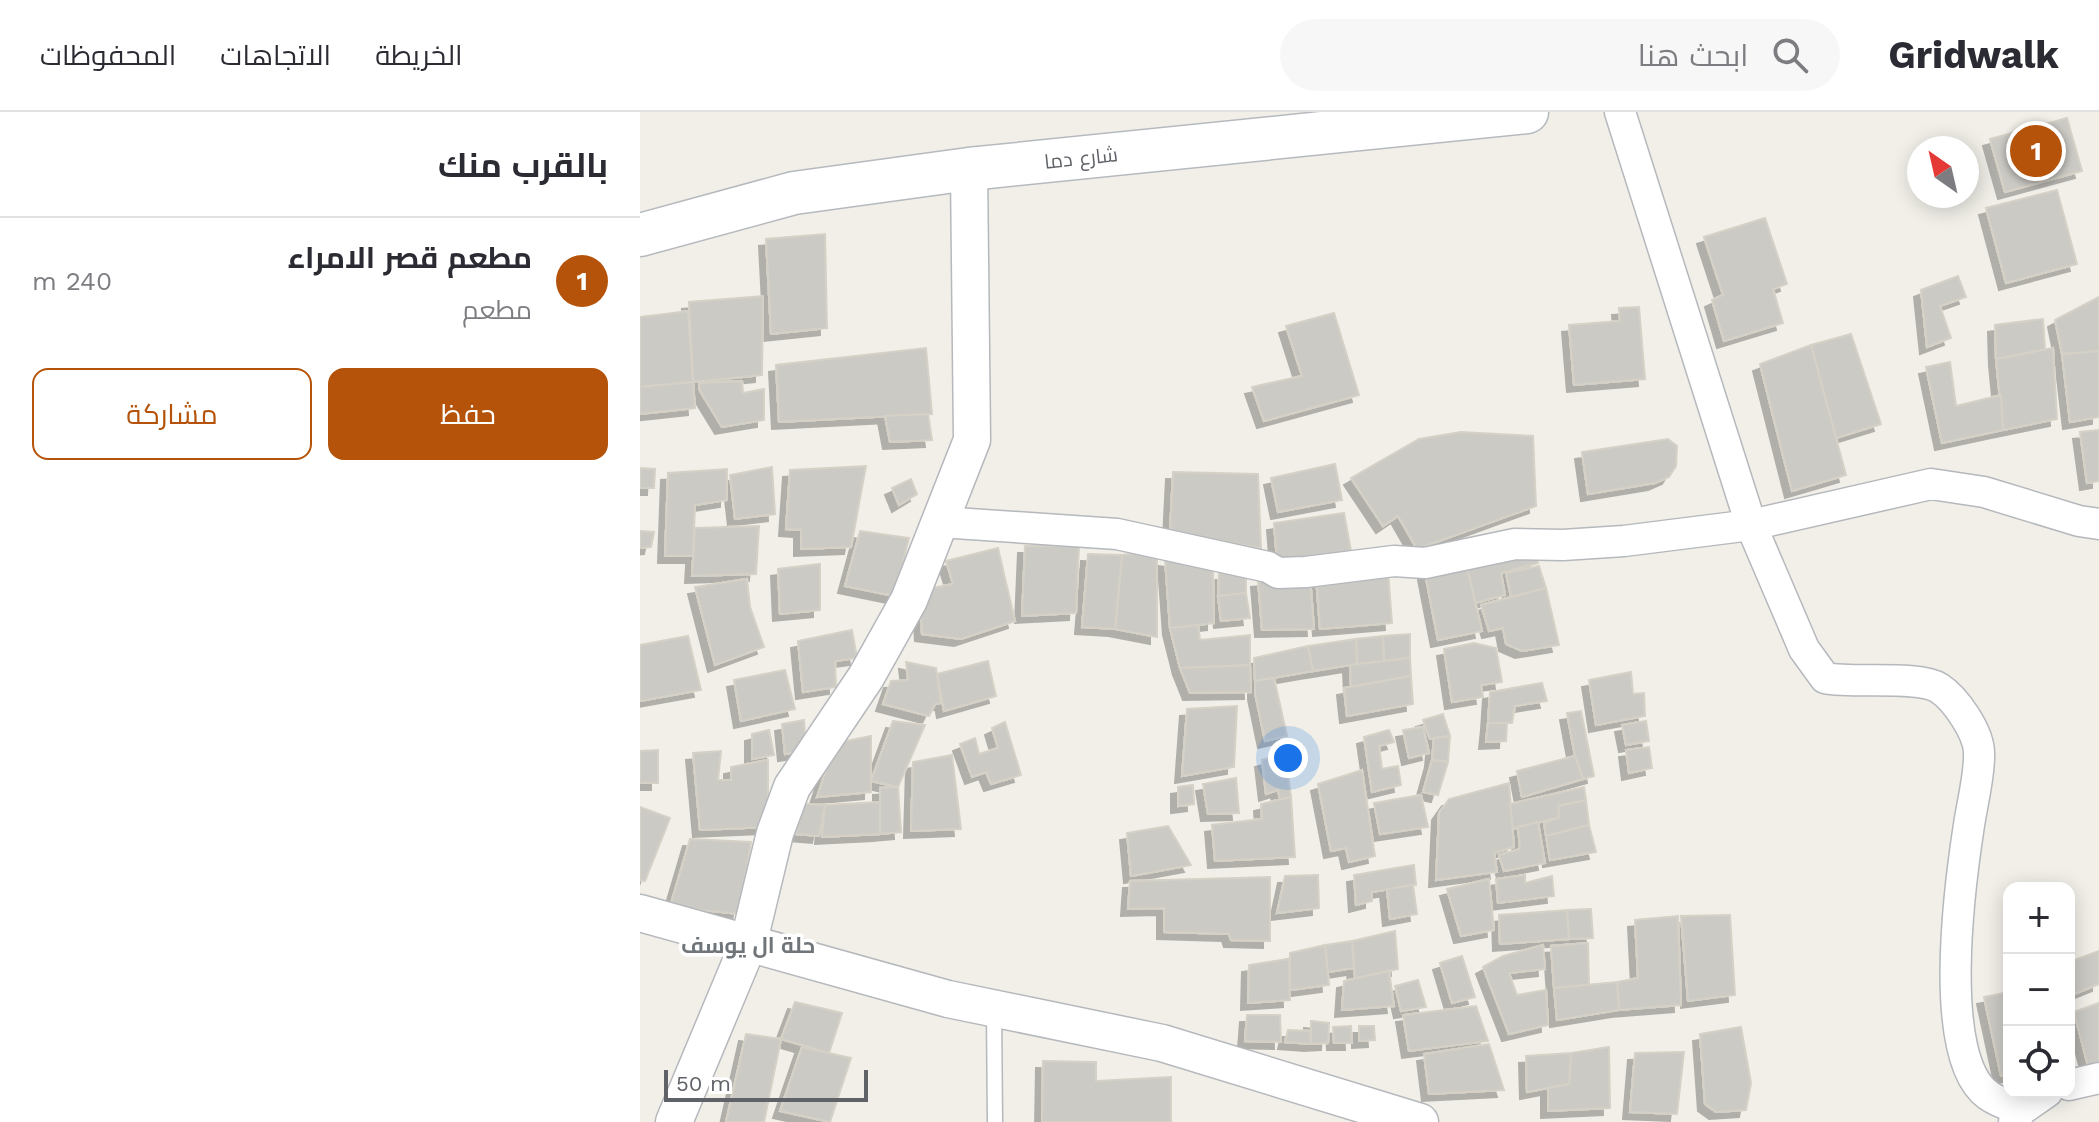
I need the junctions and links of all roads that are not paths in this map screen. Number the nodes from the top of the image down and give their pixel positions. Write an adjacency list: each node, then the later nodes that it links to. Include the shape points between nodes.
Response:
1 (1527, 112): 3 (main road, شارع دما)
2 (1620, 112): 7 (street)
3 (969, 169): 4 (main road, شارع دما, via 794,193); 5 (street, via 972,440)
4 (640, 235)
5 (940, 522): 7 (street, via 1117,534 1278,573 1394,561 1425,563 1515,544 1624,541); 9 (street, via 909,600 866,677 792,787 775,833)
6 (2099, 524): 7 (street, via 1984,492 1931,484)
7 (1751, 525): 14 (street, via 1804,649 1825,678 1937,686 1961,707 1980,752 1958,917 1955,1010 1967,1065 1987,1094)
8 (640, 913): 9 (street)
9 (748, 945): 10 (street); 15 (street)
10 (994, 1008): 16 (lane); 17 (street, via 1162,1043)
11 (2099, 1078): 12 (street)
12 (2075, 1084)
13 (2040, 1098): 14 (street)
14 (2018, 1116)
15 (674, 1122)
16 (995, 1122)
17 (1420, 1122)

